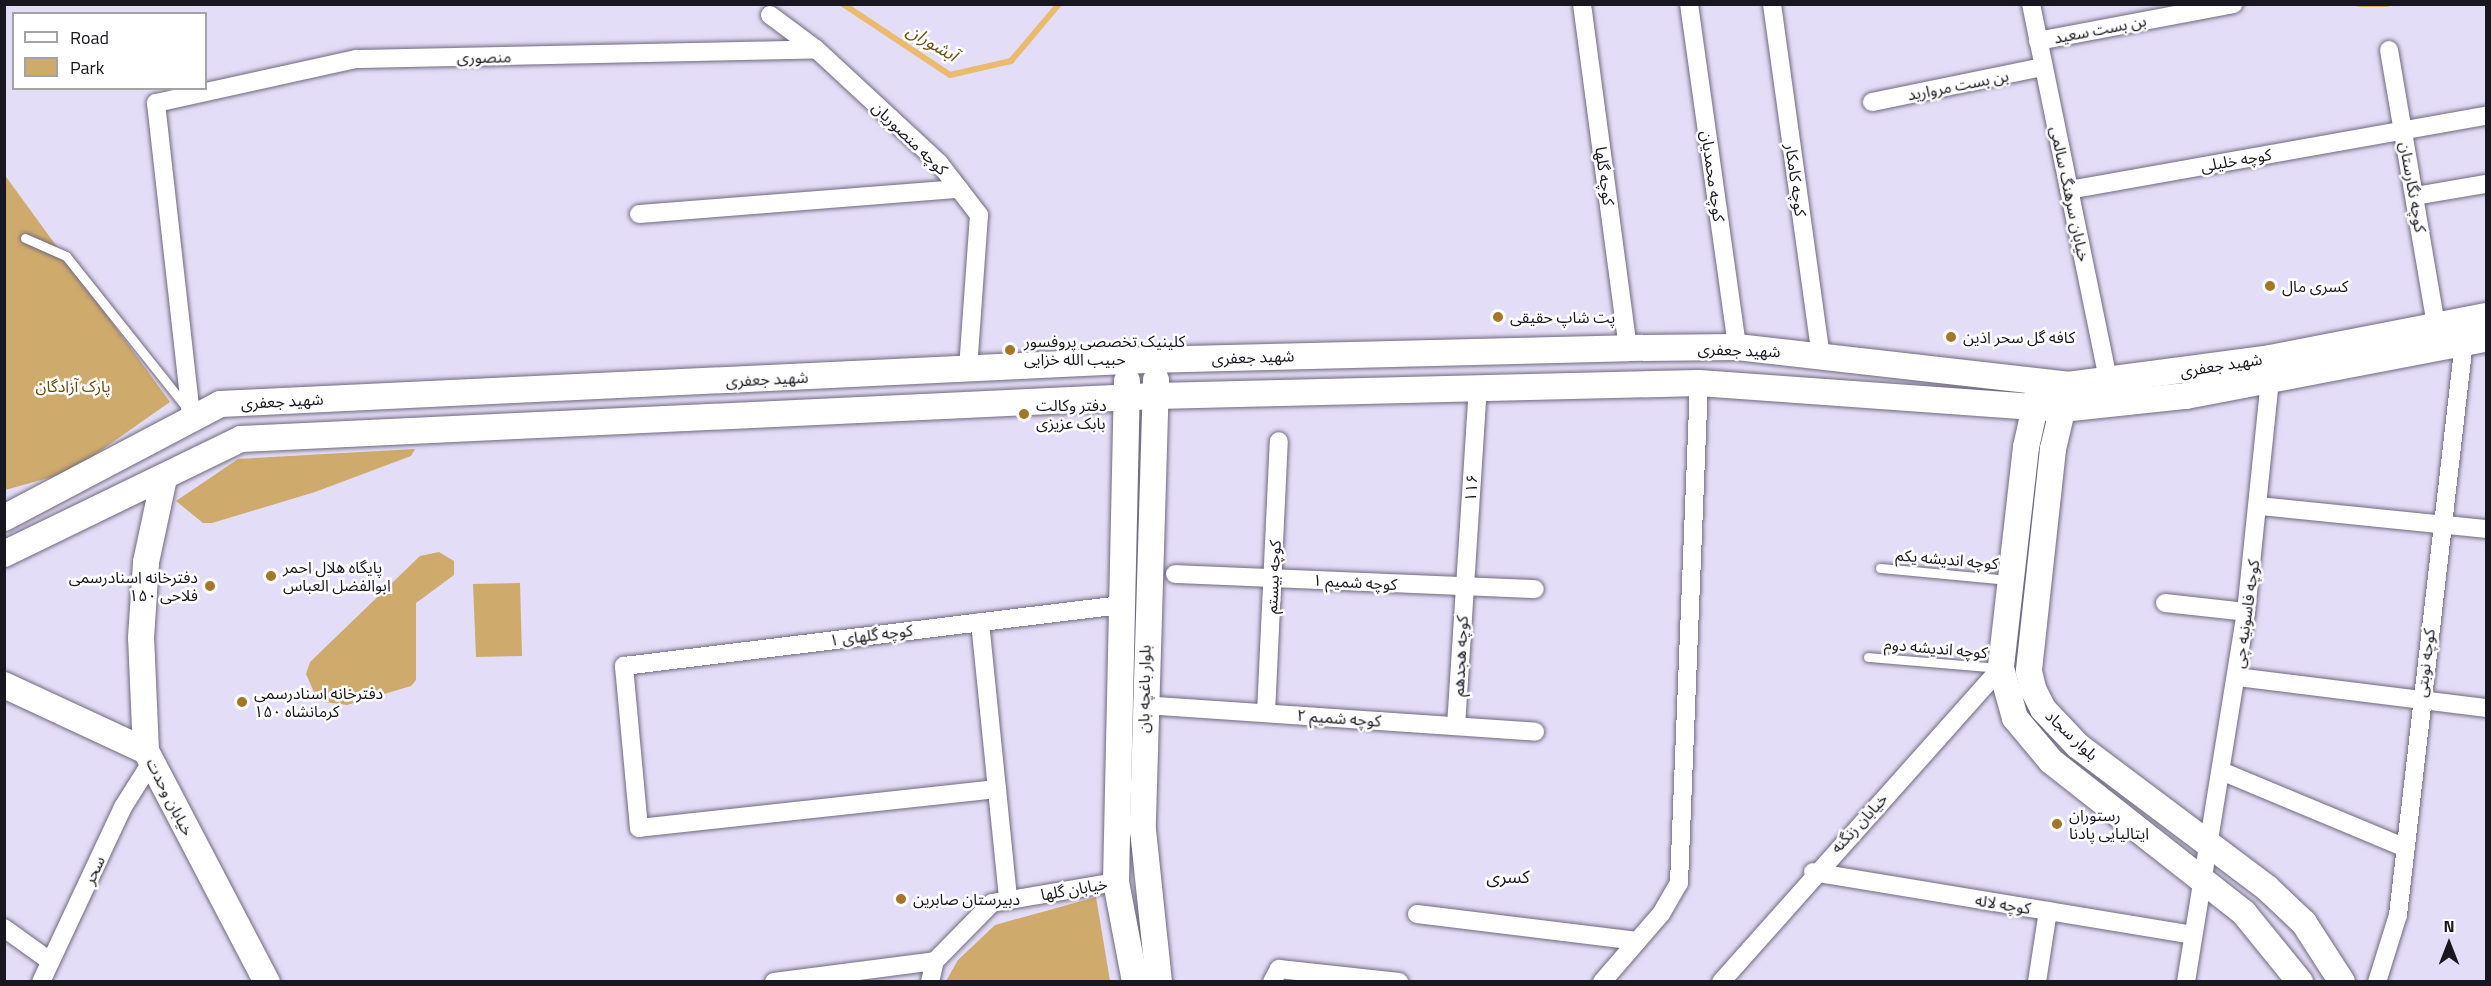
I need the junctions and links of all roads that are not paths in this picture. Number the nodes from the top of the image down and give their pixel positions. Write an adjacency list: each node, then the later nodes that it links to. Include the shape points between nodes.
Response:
1 (1582, 4): 24 (street, کوچه گلها)
2 (1689, 4): 23 (street, کوچه محمدیان)
3 (1772, 4): 25 (street, کوچه کامکار)
4 (2031, 4): 7 (street, خیابان سرهنگ سالمی)
5 (2234, 4): 7 (street, بن بست سعید)
6 (770, 15): 8 (street, کوچه منصوریان)
7 (2038, 41): 10 (street, خیابان سرهنگ سالمی)
8 (816, 49): 15 (street, کوچه منصوریان, via 939,163); 37 (street, منصوری, via 356,59 156,103)
9 (2389, 50): 13 (street, کوچه نگارستان)
10 (2043, 67): 11 (street, بن بست مروارید); 16 (street, خیابان سرهنگ سالمی)
11 (1872, 102)
12 (2487, 116): 13 (street, کوچه خلیلی)
13 (2403, 129): 16 (street, کوچه خلیلی); 17 (street, کوچه نگارستان)
14 (2487, 184): 17 (street)
15 (958, 189): 18 (street); 28 (street, کوچه منصوریان, via 979,215)
16 (2069, 190): 32 (street, خیابان سرهنگ سالمی)
17 (2415, 196): 21 (street, کوچه نگارستان)
18 (639, 214)
19 (25, 238): 37 (lane, via 66,256)
20 (2487, 316): 21 (main road, شهید جعفری)
21 (2436, 324): 32 (main road, شهید جعفری)
22 (2475, 340): 29 (main road, شهید جعفری); 45 (street, کوچه نوبتی)
23 (1737, 347): 24 (main road, شهید جعفری); 25 (main road, شهید جعفری)
24 (1628, 348): 26 (main road, شهید جعفری)
25 (1821, 355): 34 (main road, شهید جعفری)
26 (1157, 360): 27 (main road, شهید جعفری); 33 (main road, بلوار باغچه بان)
27 (1127, 362): 28 (main road, شهید جعفری); 36 (main road, بلوار باغچه بان)
28 (968, 370): 37 (main road, شهید جعفری, via 220,404)
29 (2270, 381): 32 (main road, شهید جعفری); 42 (street, کوچه فاسونیه چی)
30 (1699, 383): 31 (main road, شهید جعفری); 34 (main road, شهید جعفری); 82 (street, via 1679,883)
31 (1478, 389): 33 (main road, شهید جعفری); 52 (street, ۱۱۶)
32 (2112, 394): 35 (main road, شهید جعفری)
33 (1156, 396): 36 (main road, شهید جعفری); 38 (main road, بلوار باغچه بان)
34 (2037, 396): 35 (main road, شهید جعفری); 51 (main road, بلوار سجاد)
35 (2065, 397): 60 (main road, بلوار سجاد)
36 (1127, 410): 38 (main road, via 1145,414); 40 (main road, شهید جعفری, via 241,439); 55 (main road, بلوار باغچه بان)
37 (191, 415): 41 (main road, شهید جعفری)
38 (1155, 425): 64 (main road, بلوار باغچه بان)
39 (1280, 441): 50 (street, کوچه بیستم)
40 (164, 478): 47 (main road, شهید جعفری); 69 (main road, via 146,562 141,638)
41 (33, 505): 43 (main road); 44 (main road, شهید جعفری)
42 (2260, 507): 45 (street); 56 (street, کوچه فاسونیه چی)
43 (4, 508)
44 (4, 518)
45 (2442, 522): 46 (street); 63 (street, کوچه نوبتی)
46 (2487, 529)
47 (4, 554)
48 (1880, 568): 51 (lane, کوچه اندیشه یکم)
49 (1175, 574): 50 (street, کوچه شمیم ۱)
50 (1273, 578): 52 (street, کوچه شمیم ۱); 66 (street, کوچه بیستم)
51 (2011, 580): 59 (main road, بلوار سجاد)
52 (1464, 587): 53 (street, کوچه شمیم ۱); 67 (street, کوچه هجدهم)
53 (1535, 590)
54 (2165, 603): 56 (street)
55 (1118, 605): 57 (street, کوچه گلهای ۱); 76 (main road, بلوار باغچه بان)
56 (2246, 612): 61 (street, کوچه فاسونیه چی)
57 (980, 622): 71 (street); 71 (street, کوچه گلهای ۱, via 624,666 639,828)
58 (1868, 657): 59 (lane, کوچه اندیشه دوم)
59 (2001, 668): 60 (main road); 74 (street, خیابان زنگنه); 75 (main road, بلوار سجاد, via 2015,718 2051,761)
60 (2029, 670): 72 (main road, بلوار سجاد, via 2043,709 2078,746)
61 (2237, 678): 63 (street); 70 (street, کوچه فاسونیه چی)
62 (4, 685): 69 (main road, خیابان وحدت)
63 (2421, 700): 65 (street); 73 (street, کوچه نوبتی)
64 (1143, 705): 66 (street, کوچه شمیم ۲); 90 (main road, بلوار باغچه بان, via 1143,830)
65 (2487, 708)
66 (1266, 713): 67 (street, کوچه شمیم ۲)
67 (1456, 726): 68 (street, کوچه شمیم ۲)
68 (1535, 732)
69 (149, 756): 83 (street, سحر); 86 (main road, خیابان وحدت)
70 (2221, 771): 72 (street, کوچه فاسونیه چی); 73 (street)
71 (997, 789): 77 (street)
72 (2211, 845): 75 (street, کوچه فاسونیه چی); 98 (main road, بلوار سجاد, via 2304,923)
73 (2406, 848): 99 (street, کوچه نوبتی, via 2398,915)
74 (1813, 872): 78 (street, کوچه لاله); 94 (street, خیابان زنگنه)
75 (2203, 880): 81 (street, کوچه فاسونیه چی); 97 (main road, بلوار سجاد, via 2244,913)
76 (1116, 882): 77 (street, خیابان گلها); 89 (main road, بلوار باغچه بان)
77 (1008, 900): 84 (street, خیابان گلها, via 992,903)
78 (2048, 911): 81 (street, کوچه لاله); 95 (street)
79 (1418, 914): 82 (street)
80 (4, 928): 83 (street)
81 (2193, 935): 96 (street, کوچه فاسونیه چی)
82 (1637, 941): 93 (street)
83 (50, 961): 85 (street, سحر)
84 (934, 961): 87 (street); 88 (street)
85 (41, 981)
86 (267, 981)
87 (774, 981)
88 (930, 981)
89 (1135, 981)
90 (1159, 981)
91 (1272, 981): 92 (street, via 1279,969)
92 (1399, 981)
93 (1602, 981)
94 (1721, 981)
95 (2037, 981)
96 (2186, 981)
97 (2300, 981)
98 (2342, 981)
99 (2377, 981)

